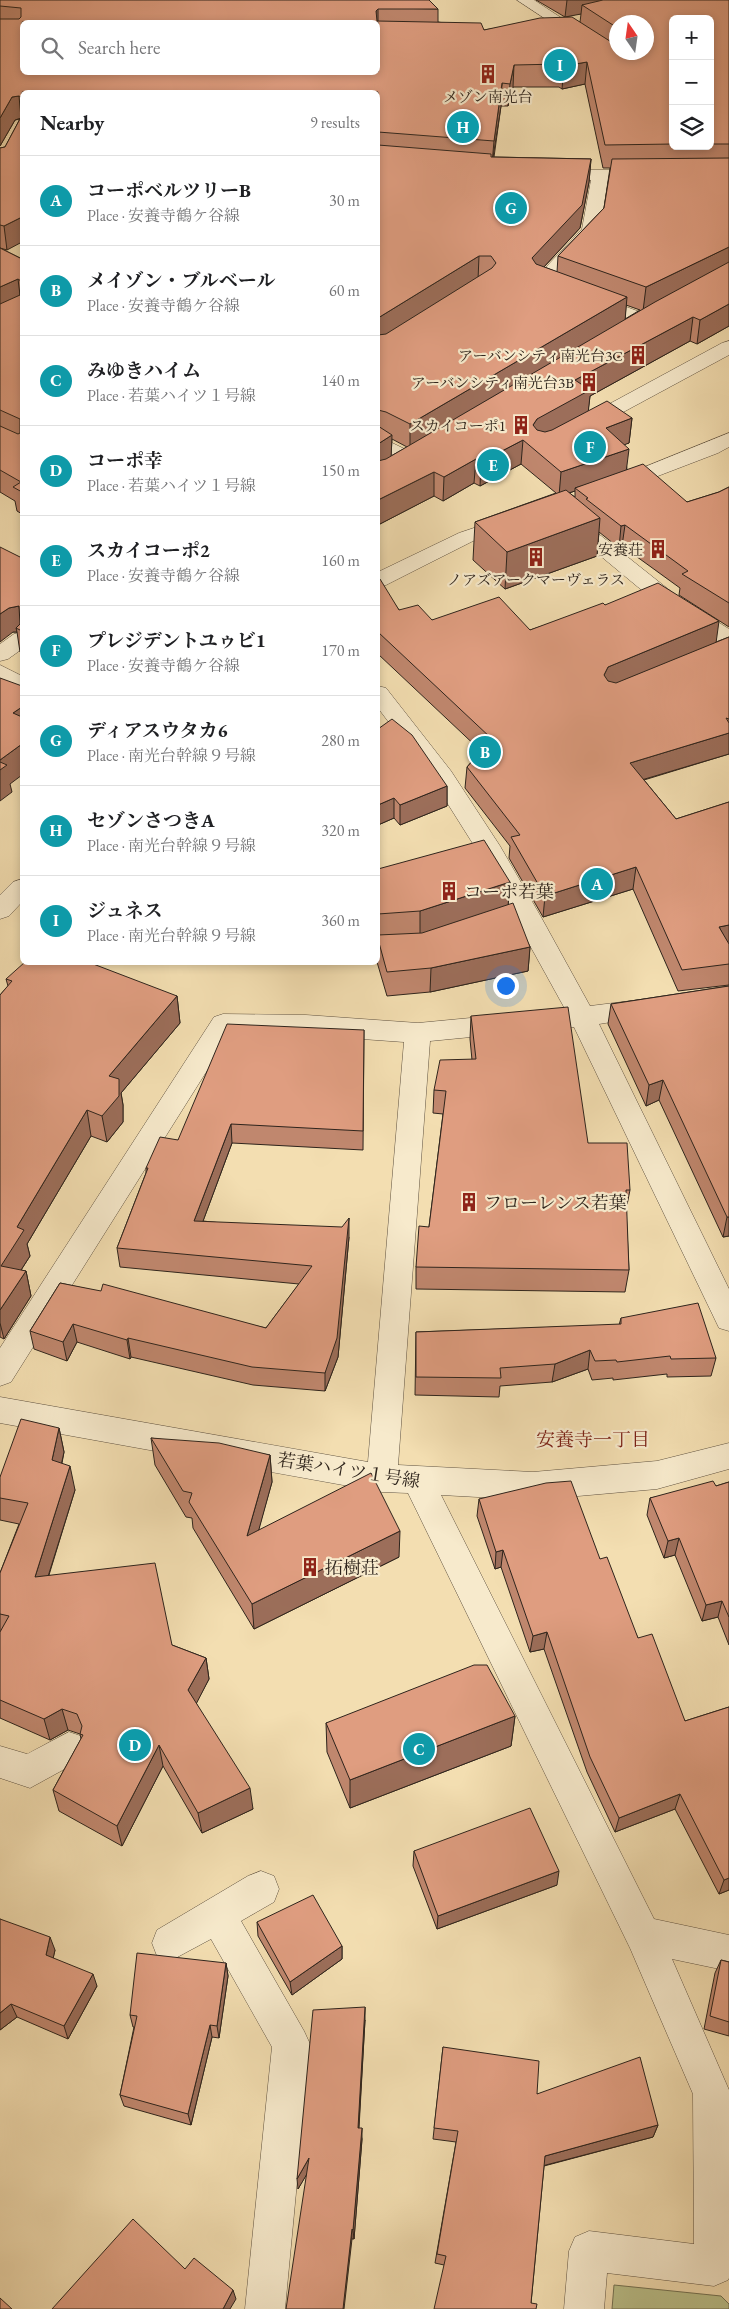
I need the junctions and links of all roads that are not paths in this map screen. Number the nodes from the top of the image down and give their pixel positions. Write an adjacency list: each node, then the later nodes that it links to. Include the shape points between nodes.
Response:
1 (524, 0): 3 (street)
2 (582, 21): 3 (street)
3 (564, 25): 4 (street); 5 (street)
4 (546, 29)
5 (594, 45)
6 (660, 174): 8 (street)
7 (540, 175): 8 (street)
8 (600, 175): 10 (street, via 591,230 541,282)
9 (661, 311): 10 (street)
10 (644, 320): 11 (street)
11 (628, 330)
12 (729, 347): 13 (street)
13 (568, 435)
14 (380, 443): 16 (street)
15 (720, 444): 17 (street); 18 (street)
16 (410, 459)
17 (729, 461)
18 (600, 491)
19 (564, 504): 22 (street, via 670,602)
20 (528, 517): 21 (street, via 466,537)
21 (380, 579)
22 (729, 639)
23 (20, 640): 24 (street)
24 (0, 654)
25 (0, 672): 26 (street)
26 (20, 684)
27 (380, 695): 31 (street, via 450,788 516,915)
28 (20, 890): 29 (street)
29 (0, 910)
30 (670, 1004): 31 (street)
31 (582, 1017): 32 (street); 33 (street)
32 (418, 1033): 34 (street, via 306,1025 223,1024); 37 (street)
33 (729, 1319)
34 (0, 1373)
35 (3, 1418): 37 (street, 若葉ハイツ１号線)
36 (729, 1456): 38 (street, 若葉ハイツ１号線, via 657,1475 533,1486)
37 (382, 1478): 38 (street, 若葉ハイツ１号線)
38 (418, 1481): 43 (street)
39 (69, 1748): 40 (street, via 30,1771)
40 (0, 1762)
41 (261, 1889): 42 (street)
42 (218, 1915): 44 (street); 47 (street, via 291,2044)
43 (643, 1936): 45 (street); 46 (street, via 712,2094)
44 (170, 1943)
45 (729, 1953)
46 (721, 2273): 48 (street, via 589,2251)
47 (265, 2309)
48 (584, 2309)

